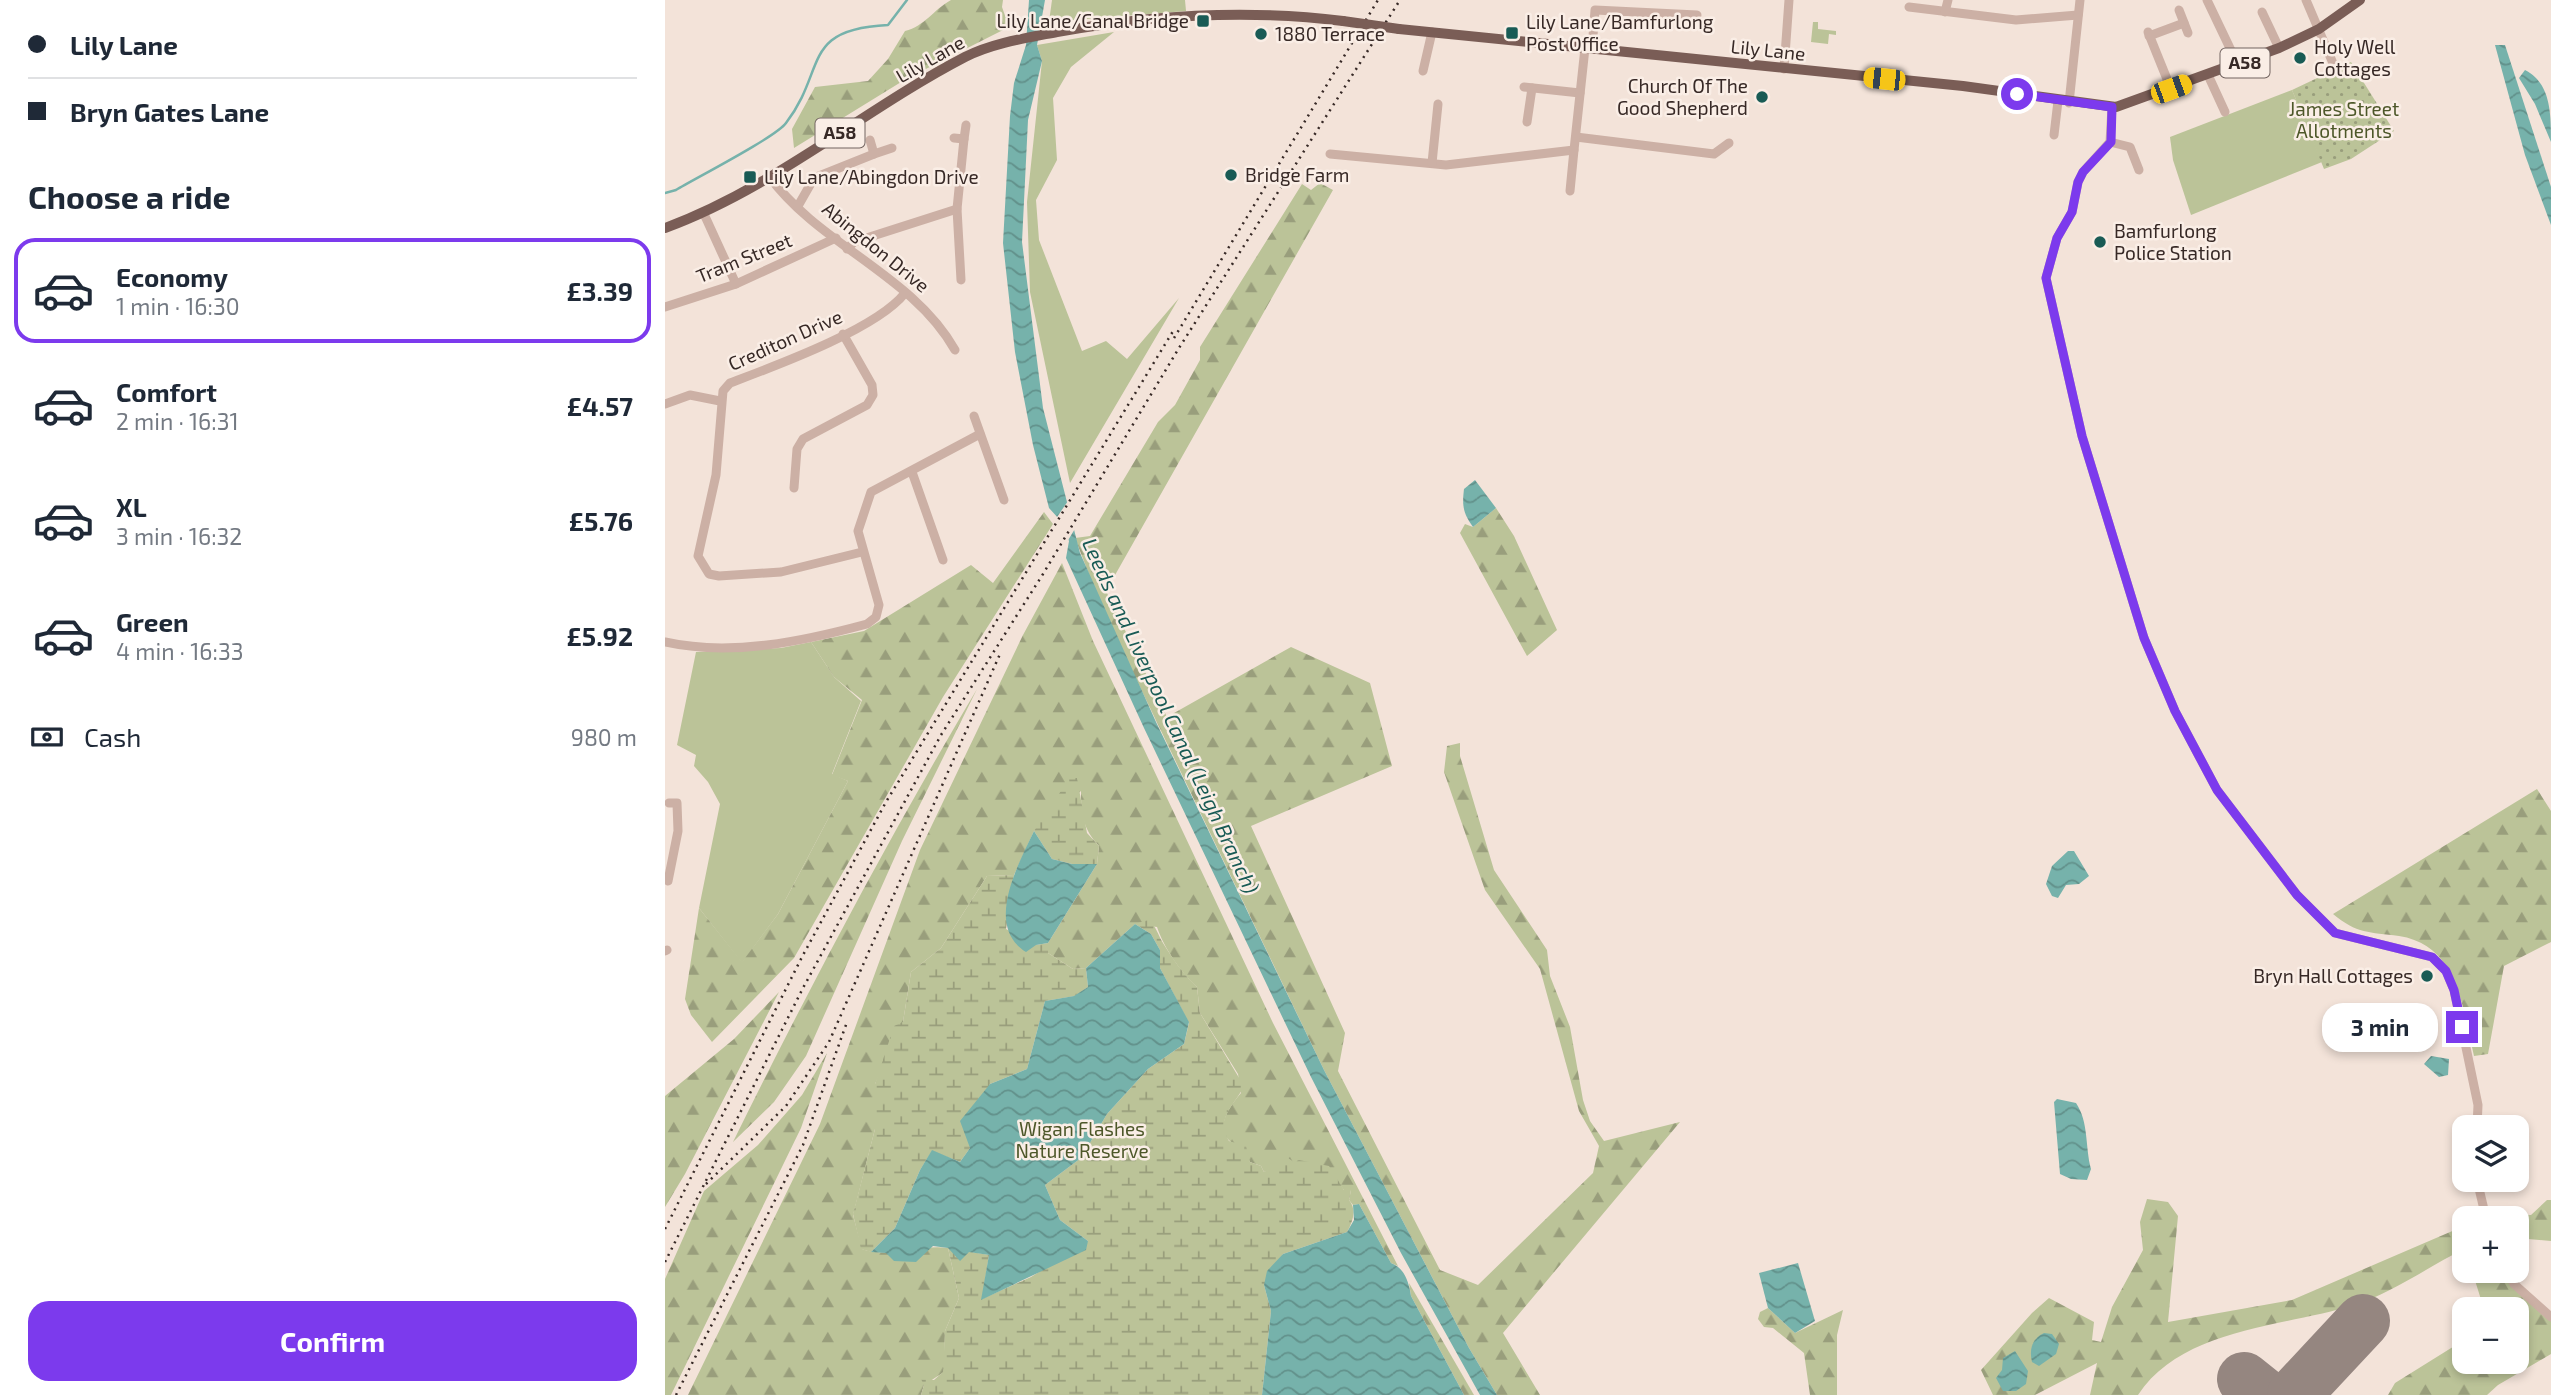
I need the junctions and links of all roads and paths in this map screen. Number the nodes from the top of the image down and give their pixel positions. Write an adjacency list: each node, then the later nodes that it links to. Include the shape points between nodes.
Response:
1 (1789, 0): 21 (street)
2 (1948, 0): 9 (street)
3 (2080, 0): 12 (street)
4 (2207, 0): 19 (street)
5 (2306, 0): 14 (street)
6 (2360, 0): 14 (main road, A58)
7 (1909, 7): 9 (street)
8 (2179, 10): 13 (street)
9 (1945, 12): 12 (street, via 2016,20)
10 (2262, 12): 18 (street)
11 (1697, 15): 17 (street, via 1595,10)
12 (2078, 15): 26 (street)
13 (2184, 23): 16 (street); 24 (street, via 2149,34)
14 (2319, 29): 18 (main road, A58); 20 (street)
15 (1432, 32): 17 (main road, Lily Lane / A58); 22 (street); 43 (main road, Lily Lane / A58, bridge, via 1280,15 1197,16 1113,23 1014,40 949,66)
16 (2188, 33)
17 (1589, 48): 21 (main road, Lily Lane / A58); 25 (street)
18 (2279, 48): 19 (main road, A58)
19 (2238, 65): 23 (main road, A58)
20 (2335, 68)
21 (1784, 69): 26 (main road, Lily Lane / A58, via 1963,86)
22 (1423, 71)
23 (2208, 75): 24 (main road, A58); 29 (street)
24 (2171, 89): 28 (main road, A58)
25 (1580, 93): 30 (street, via 1528,87); 33 (street)
26 (2064, 102): 28 (main road, Lily Lane / A58); 32 (street)
27 (1438, 104): 41 (street)
28 (2116, 107): 35 (street)
29 (2225, 112)
30 (1527, 122)
31 (966, 125): 46 (street, via 959,139)
32 (2054, 135)
33 (1576, 137): 36 (street, via 1714,154); 38 (street)
34 (870, 140): 39 (street)
35 (2111, 142): 42 (street, via 2130,147); 69 (street, via 2078,182 2072,212 2057,238 2046,278 2082,436 2144,638 2175,711 2217,790 2297,895 2335,933 2432,957 2446,971 2454,990)
36 (1728, 143)
37 (892, 148): 39 (street)
38 (1574, 150): 41 (street); 44 (street)
39 (874, 154): 45 (street, via 814,177)
40 (1330, 154): 41 (street, via 1342,151)
41 (1432, 163)
42 (2139, 170)
43 (769, 176): 45 (street, Abingdon Drive); 47 (main road, Lily Lane / A58)
44 (1570, 191)
45 (798, 206): 49 (street, Abingdon Drive)
46 (957, 209): 50 (street, via 854,242); 51 (street)
47 (704, 214): 48 (main road, Lily Lane / A58); 52 (street)
48 (665, 228)
49 (836, 238): 50 (street, Abingdon Drive); 52 (street, Tram Street)
50 (847, 249): 53 (street, Abingdon Drive)
51 (961, 280)
52 (736, 284): 54 (street, Tram Street)
53 (905, 293): 55 (street, Crediton Drive, via 896,304); 56 (street, Abingdon Drive)
54 (665, 307)
55 (843, 334): 57 (street, Crediton Drive, via 799,357 730,383); 62 (street, via 872,385 873,395 867,405 803,439 797,449)
56 (955, 350)
57 (720, 401): 58 (street, via 690,395); 64 (street, via 716,475 698,548 701,566 719,576 781,572)
58 (665, 404)
59 (974, 416): 60 (street)
60 (980, 435): 61 (street); 63 (street)
61 (912, 471): 64 (street, via 871,492 858,531); 65 (street)
62 (795, 488)
63 (1004, 500)
64 (862, 552): 66 (street, via 879,605 876,617 867,624 784,643)
65 (943, 560)
66 (666, 645)
67 (669, 803): 68 (street, via 677,803 678,831)
68 (667, 876)
69 (2478, 1115)
70 (2514, 1283): 71 (street)
71 (2551, 1317)

